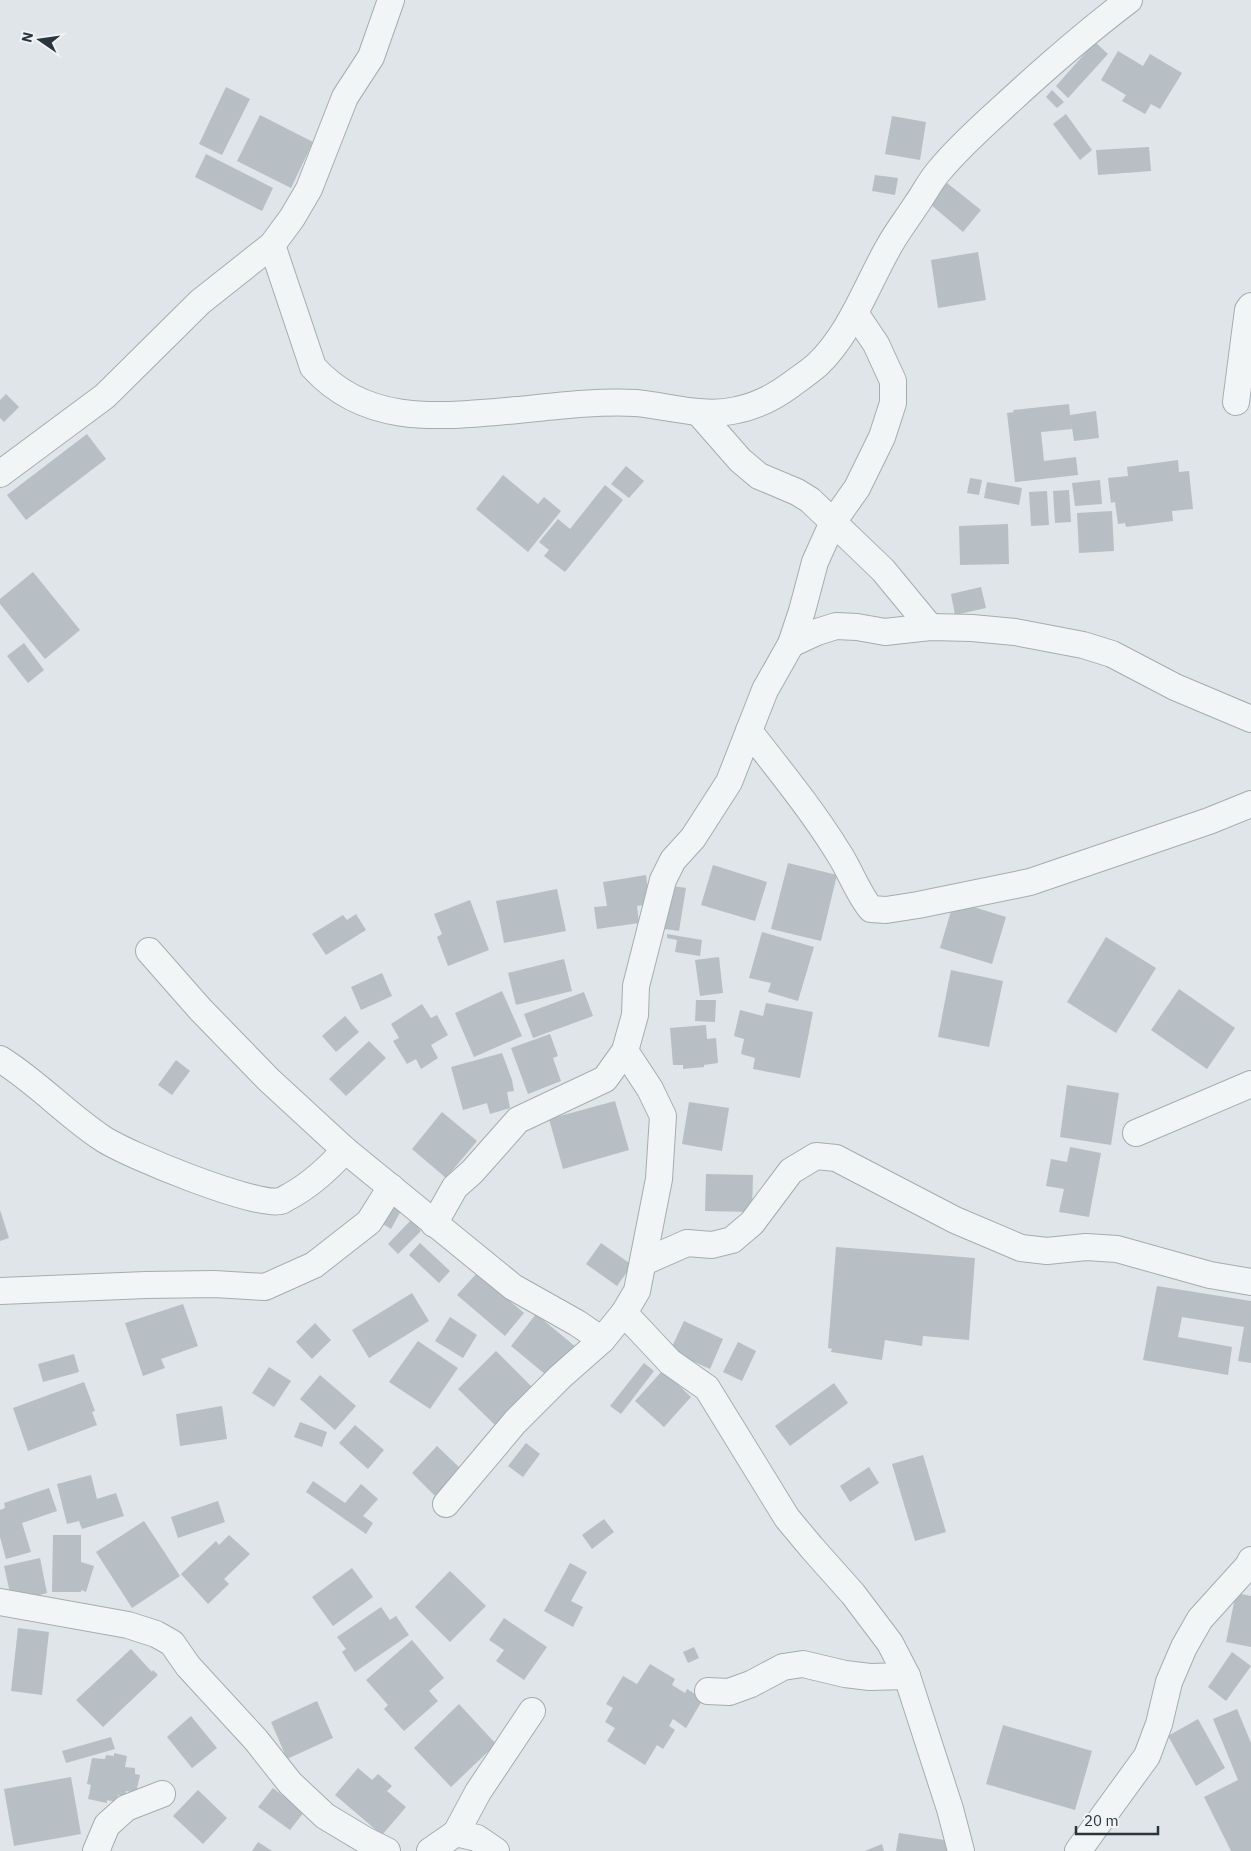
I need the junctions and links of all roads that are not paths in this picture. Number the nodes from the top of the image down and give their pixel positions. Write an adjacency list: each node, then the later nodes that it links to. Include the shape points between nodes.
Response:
1 (391, 0): 3 (street, via 371,57 345,97 309,189)
2 (1129, 0): 5 (street, via 1037,75 964,143 938,172 890,245)
3 (272, 245): 7 (street, via 313,366 340,392 382,409 413,416 635,403); 8 (street, via 200,302 105,396)
4 (1251, 306): 6 (street)
5 (854, 313): 7 (street, via 817,365 783,390 736,411); 9 (street, via 876,344 893,381 893,403 882,437 857,488)
6 (1236, 402)
7 (698, 412): 9 (street, via 740,460 759,476 810,500)
8 (4, 467)
9 (833, 522): 10 (street, via 883,570); 11 (street, via 814,562)
10 (930, 627): 11 (street, via 884,632 836,626); 12 (street, via 1015,632 1084,645 1112,654)
11 (791, 644): 13 (street, via 765,690)
12 (1251, 720)
13 (749, 731): 14 (street, via 812,813 838,852 863,900 872,909 918,905 1030,882); 16 (street, via 729,782 692,838 673,860 663,880 636,986 636,1016)
14 (1251, 804)
15 (149, 951): 20 (street, via 268,1080)
16 (625, 1051): 22 (street, via 605,1080 518,1120 456,1188); 23 (street, via 663,1116 659,1180)
17 (0, 1059): 20 (street, via 24,1074 104,1140 186,1176 256,1199 280,1202 307,1187)
18 (1251, 1084): 19 (street)
19 (1136, 1133)
20 (345, 1150): 21 (street)
21 (391, 1187): 22 (street); 25 (street, via 369,1222 314,1265 265,1286 146,1285)
22 (434, 1224): 27 (street, via 514,1287)
23 (644, 1262): 24 (street, via 687,1243 712,1245 732,1240 752,1222 791,1171 816,1156 836,1158 955,1220 1021,1248 1046,1251 1117,1248); 26 (street, via 637,1291)
24 (1251, 1282)
25 (0, 1291)
26 (624, 1314): 27 (street); 31 (street, via 670,1362 707,1388 787,1518 853,1594 890,1644)
27 (602, 1340): 28 (street, via 515,1422)
28 (446, 1504)
29 (1251, 1560): 41 (street, via 1200,1619 1169,1682 1147,1756)
30 (0, 1602): 37 (street, via 128,1625 172,1643 188,1666 256,1740 290,1783 325,1816)
31 (907, 1676): 32 (street, via 862,1676 803,1664 783,1667 729,1692); 40 (street)
32 (708, 1691)
33 (532, 1711): 35 (street, via 478,1792)
34 (162, 1794): 36 (street, via 126,1808 108,1825)
35 (456, 1833): 38 (street); 39 (street, via 477,1838)
36 (96, 1851)
37 (387, 1851)
38 (430, 1851)
39 (496, 1851)
40 (961, 1851)
41 (1078, 1851)

